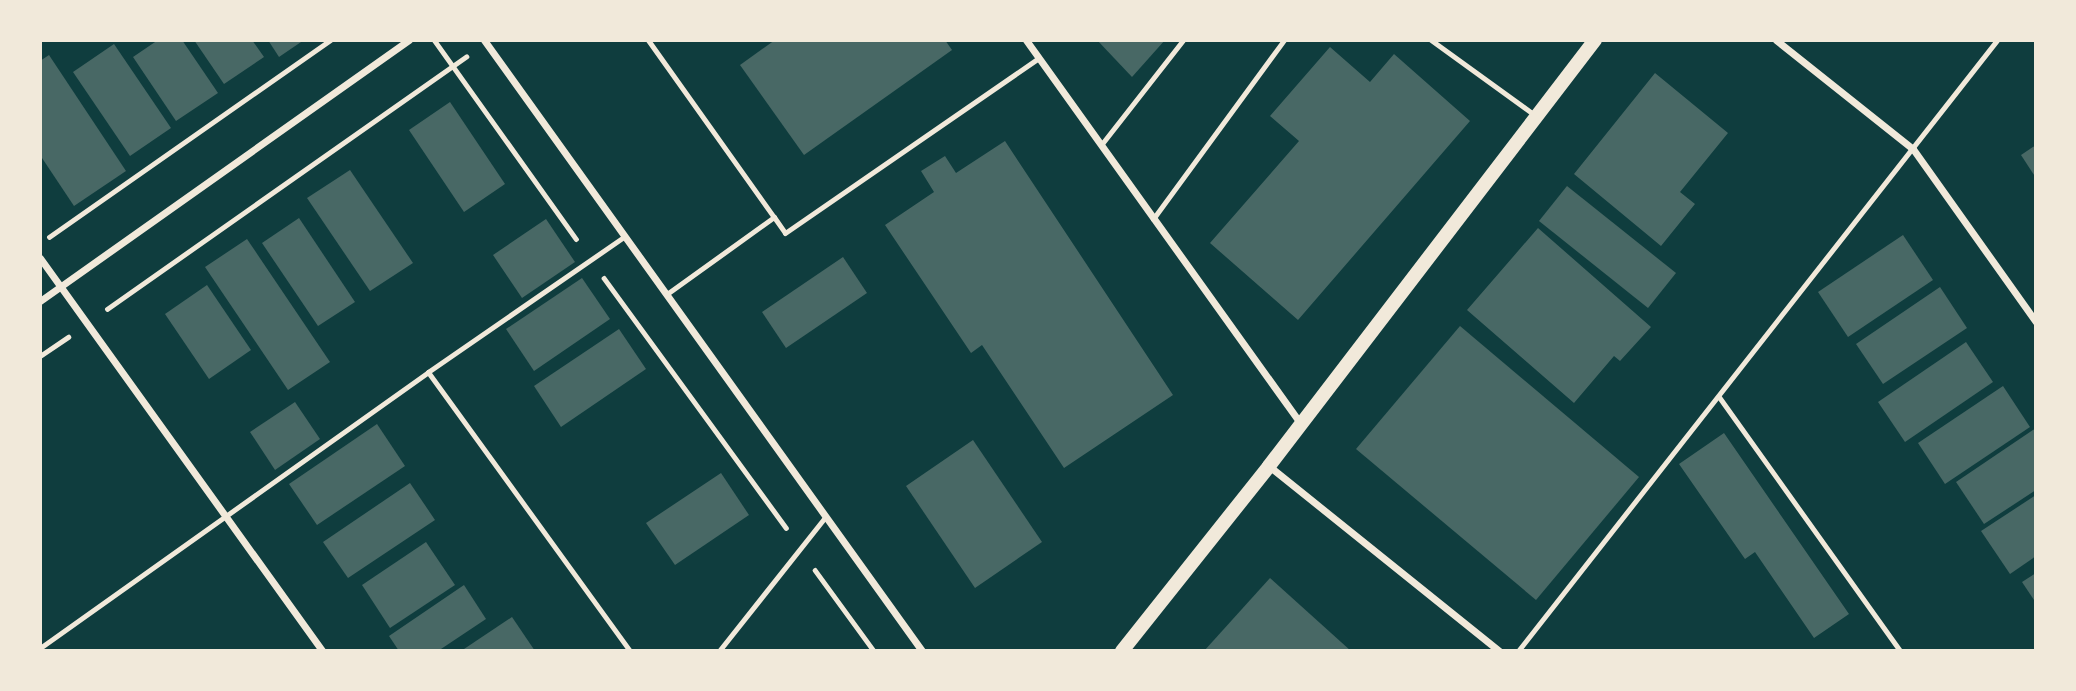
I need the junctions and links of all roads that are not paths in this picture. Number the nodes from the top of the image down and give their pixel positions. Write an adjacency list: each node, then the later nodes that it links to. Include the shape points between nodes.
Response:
1 (409, 40): 19 (street)
2 (648, 40): 15 (lane)
3 (1026, 40): 11 (street)
4 (1183, 40): 13 (lane)
5 (1284, 40): 16 (lane)
6 (1432, 40): 12 (lane)
7 (1595, 40): 12 (main road)
8 (1776, 40): 14 (street)
9 (1997, 40): 14 (lane)
10 (485, 42): 17 (street)
11 (1039, 58): 13 (street); 15 (lane, via 785,233)
12 (1536, 116): 25 (main road)
13 (1101, 145): 16 (street)
14 (1913, 149): 22 (street); 24 (lane)
15 (774, 217): 20 (lane)
16 (1153, 219): 25 (street)
17 (625, 236): 20 (street); 23 (lane)
18 (40, 258): 19 (street)
19 (61, 286): 21 (street); 27 (street)
20 (667, 294): 28 (street)
21 (40, 301)
22 (2036, 322)
23 (428, 372): 27 (lane); 31 (lane)
24 (1719, 397): 36 (lane); 37 (lane)
25 (1301, 424): 26 (main road)
26 (1269, 466): 34 (main road); 35 (street)
27 (225, 516): 29 (lane); 30 (street)
28 (826, 516): 32 (lane); 33 (street)
29 (40, 648)
30 (322, 651)
31 (630, 651)
32 (719, 651)
33 (922, 651)
34 (1122, 651)
35 (1499, 651)
36 (1518, 651)
37 (1900, 651)

